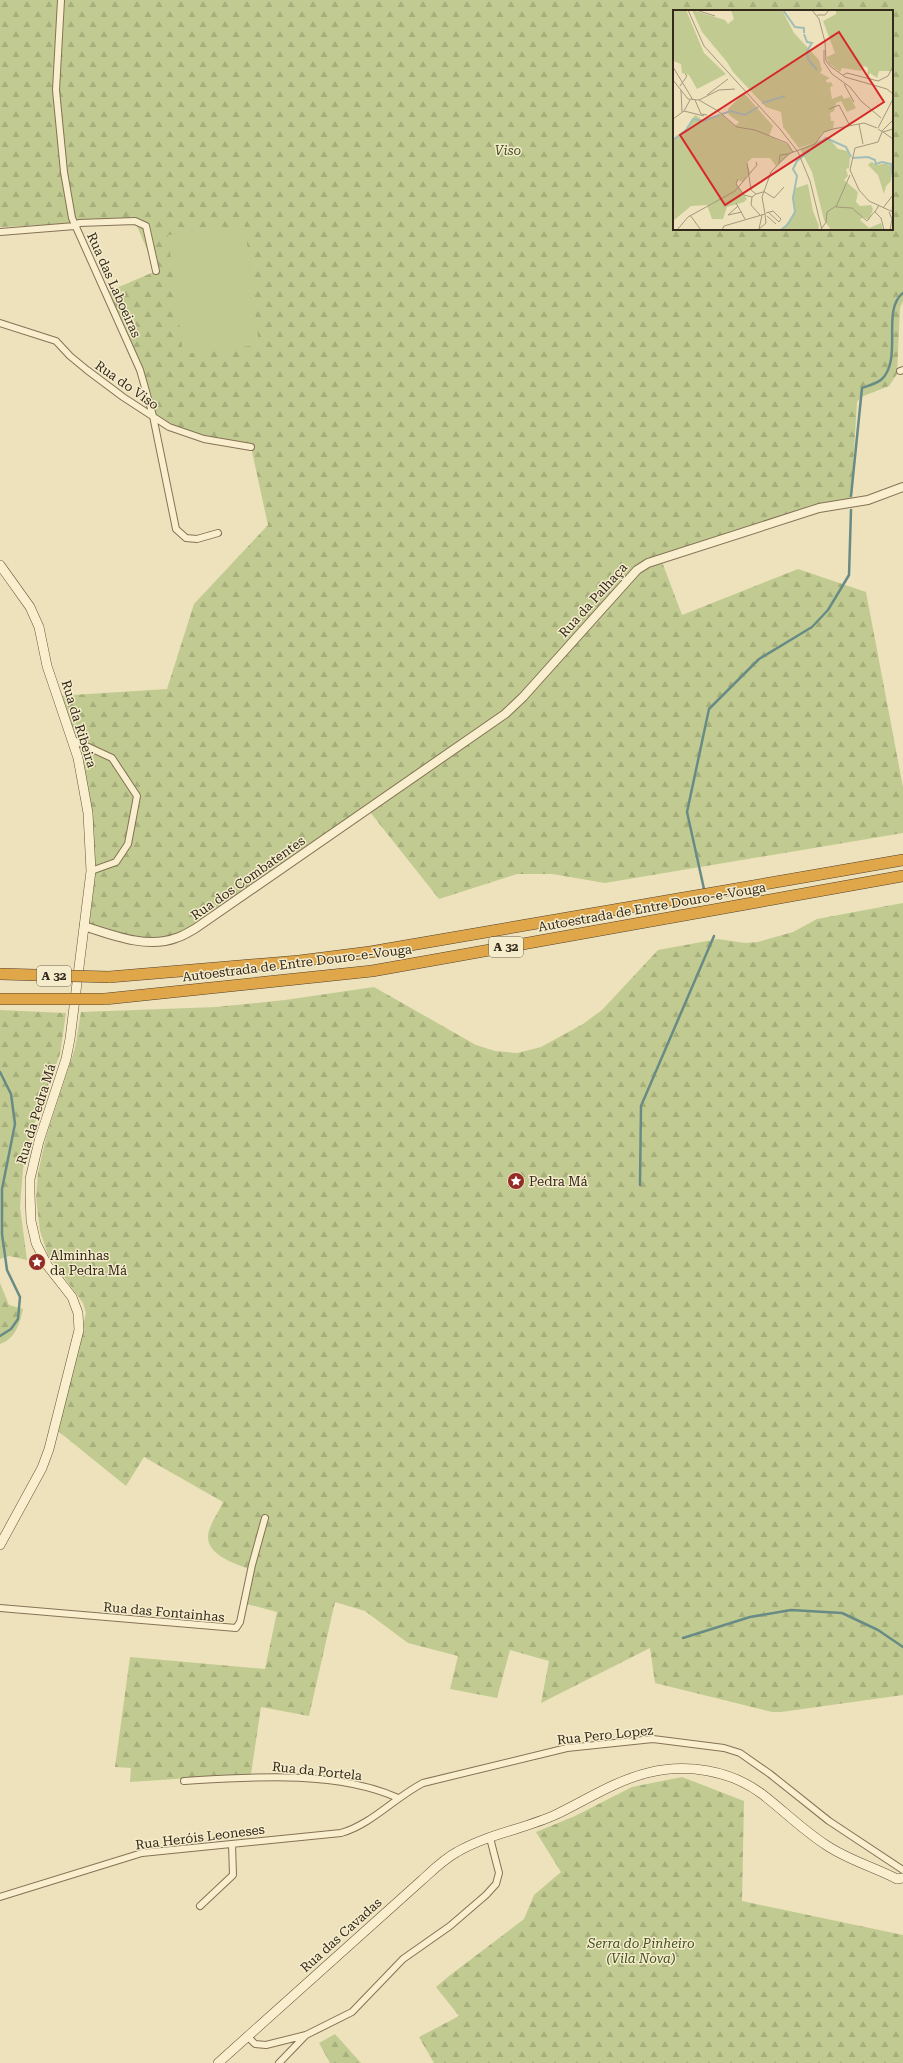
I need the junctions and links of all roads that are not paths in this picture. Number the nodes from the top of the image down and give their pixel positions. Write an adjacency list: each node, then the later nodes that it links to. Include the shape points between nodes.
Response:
1 (61, 0): 2 (street, Rua das Laboeiras, via 56,90 64,172)
2 (75, 226): 3 (street); 4 (street, via 135,221 146,226); 6 (street, Rua das Laboeiras, via 140,370)
3 (0, 232)
4 (156, 271)
5 (0, 323): 6 (street, Rua do Viso, via 56,340 87,370)
6 (153, 416): 7 (street, Rua do Viso, via 169,427 204,439); 9 (street, Rua das Laboeiras, via 176,529 186,538 198,539)
7 (252, 447)
8 (903, 487): 12 (street, Rua da Palhaça, via 868,500 819,508 648,563 636,570 505,714)
9 (218, 533)
10 (0, 565): 11 (main road, Rua da Ribeira, via 30,607 39,627 47,666)
11 (71, 739): 14 (main road, Rua da Ribeira, via 78,758 88,813); 14 (street, via 112,758 137,796 128,844 116,862)
12 (409, 780): 16 (street, Rua dos Combatentes, via 196,928 175,939 150,942 122,938)
13 (903, 860): 17 (highway, Autoestrada de Entre Douro-e-Vouga / A 32, bridge, via 370,952 298,961 109,977)
14 (90, 871): 16 (main road, Rua da Ribeira)
15 (903, 876): 18 (highway, Autoestrada de Entre Douro-e-Vouga / A 32, bridge, via 372,971 106,999)
16 (84, 926): 20 (main road, Rua da Pedra Má, via 69,1048 39,1141 30,1179 31,1221 36,1243 47,1265 72,1297 78,1313 80,1330 50,1449)
17 (0, 974)
18 (0, 999)
19 (265, 1518): 21 (street, Rua das Fontainhas, via 240,1622 236,1628)
20 (0, 1545)
21 (0, 1608)
22 (184, 1781): 23 (street, Rua da Portela, via 278,1776 330,1781 379,1790)
23 (398, 1798): 25 (street, Rua Heróis Leoneses, via 356,1829 341,1833); 26 (street, Rua Pero Lopez, via 422,1783 567,1748 653,1739 724,1748 740,1753 829,1821)
24 (490, 1838): 27 (main road, Rua das Cavadas, via 555,1815 620,1782 647,1773 674,1768 698,1769 722,1774 742,1782 827,1846 897,1879); 30 (street, via 498,1861 499,1873 496,1884 486,1895 450,1926 407,1956 352,2012); 31 (main road, Rua das Cavadas, via 457,1852 440,1864)
25 (232, 1844): 28 (street, Rua Heróis Leoneses, via 142,1853); 29 (street, via 233,1875)
26 (903, 1870)
27 (903, 1878)
28 (0, 1897)
29 (200, 1906)
30 (306, 2035): 31 (street, via 266,2045 255,2044); 33 (street)
31 (247, 2036): 32 (main road, Rua das Cavadas)
32 (218, 2063)
33 (279, 2063)

